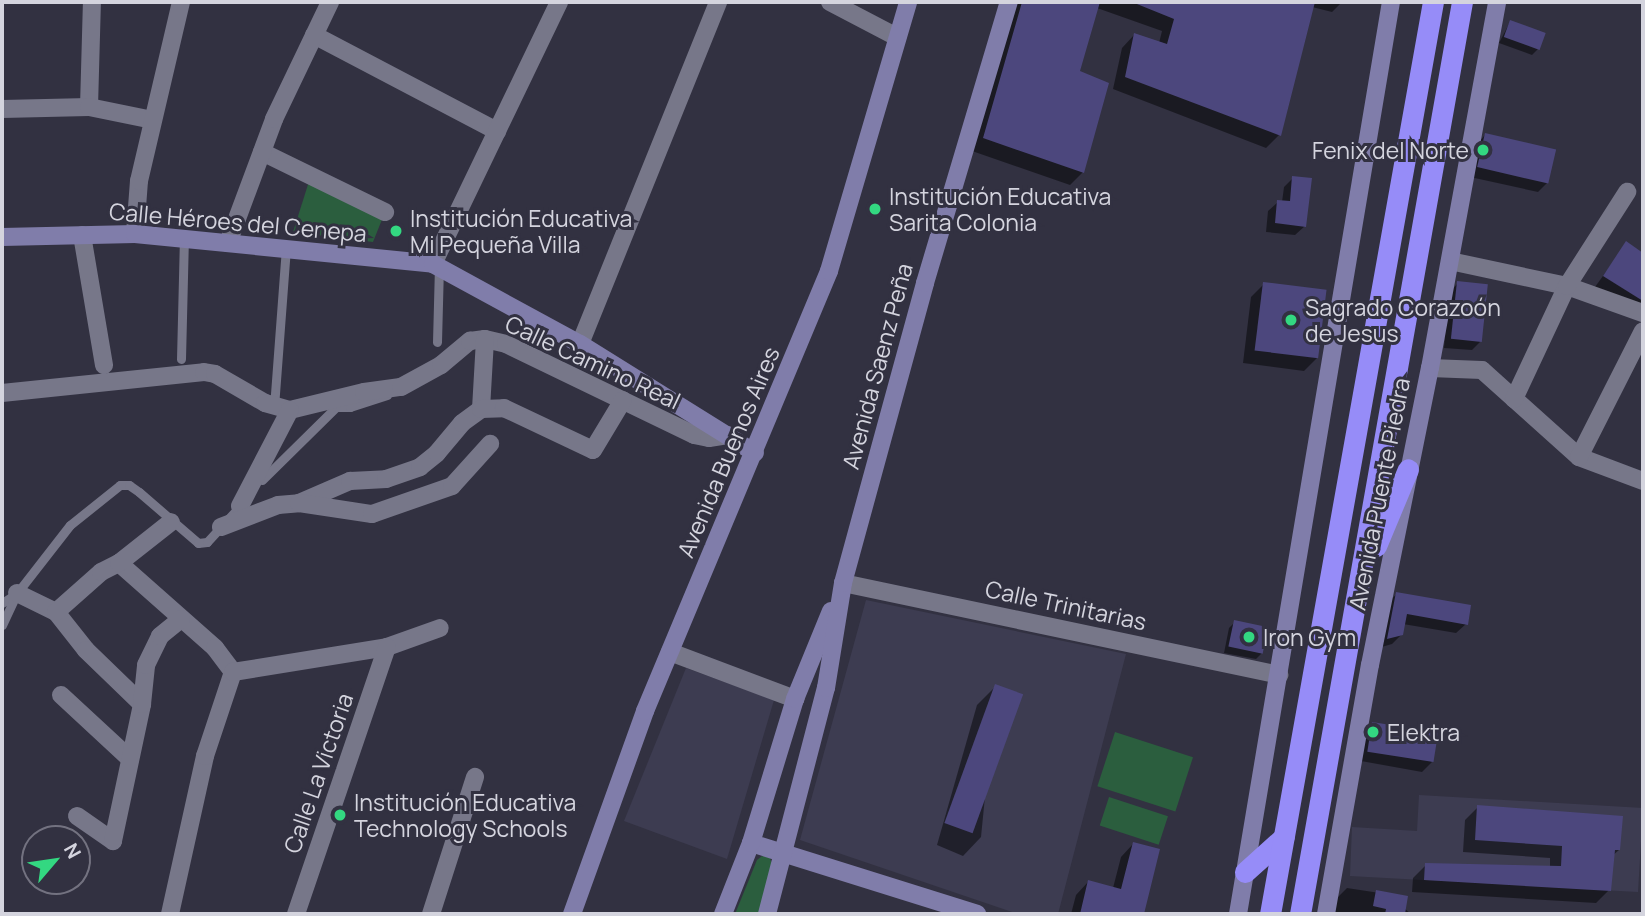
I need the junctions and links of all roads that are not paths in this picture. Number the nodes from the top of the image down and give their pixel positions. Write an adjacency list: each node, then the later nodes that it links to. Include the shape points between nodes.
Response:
1 (92, 2): 15 (street)
2 (181, 2): 17 (street)
3 (330, 2): 13 (street)
4 (559, 2): 18 (street)
5 (718, 2): 35 (street)
6 (830, 2): 14 (street)
7 (908, 2): 14 (main road, Avenida Buenos Aires)
8 (1009, 2): 56 (main road, Avenida Saenz Peña, via 925,283)
9 (1391, 2): 67 (main road)
10 (1433, 2): 74 (highway)
11 (1462, 2): 58 (highway)
12 (1497, 2): 28 (main road, Avenida Puente Piedra)
13 (314, 35): 18 (street); 19 (street)
14 (897, 37): 47 (main road, Avenida Buenos Aires, via 829,271)
15 (89, 107): 16 (street); 17 (street)
16 (2, 109)
17 (153, 120): 22 (street, via 139,181)
18 (497, 131): 29 (street)
19 (262, 152): 21 (street); 26 (street)
20 (1627, 192): 30 (street)
21 (385, 212)
22 (135, 234): 23 (main road, Calle Héroes del Cenepa); 25 (main road, Calle Héroes del Cenepa)
23 (82, 235): 24 (main road, Calle Héroes del Cenepa); 37 (street)
24 (2, 237)
25 (184, 239): 26 (main road, Calle Héroes del Cenepa); 36 (lane)
26 (228, 243): 27 (main road, Calle Héroes del Cenepa)
27 (286, 249): 29 (main road, Calle Héroes del Cenepa); 43 (lane)
28 (1450, 261): 30 (street); 38 (main road, Avenida Puente Piedra)
29 (436, 265): 34 (lane); 35 (main road, Calle Héroes del Cenepa)
30 (1567, 286): 31 (street); 41 (street)
31 (1643, 313)
32 (1643, 331): 48 (street)
33 (485, 340): 39 (street, Calle Camino Real, via 470,341 441,365); 42 (street, Calle Camino Real, via 506,344); 44 (street)
34 (437, 342)
35 (580, 344): 45 (main road, Calle Héroes del Cenepa)
36 (181, 359)
37 (104, 365)
38 (1430, 368): 41 (street, via 1482,370); 49 (main road, Avenida Puente Piedra)
39 (401, 387): 43 (street, Calle Camino Real); 52 (lane, via 376,400 336,407 266,474)
40 (2, 393): 43 (street, via 204,372)
41 (1514, 399): 48 (street)
42 (624, 400): 44 (street, via 593,450 504,408); 45 (street, Calle Camino Real, via 694,435)
43 (282, 408): 52 (street)
44 (481, 409): 51 (street, via 461,423 420,467 386,479 350,481)
45 (728, 435): 47 (main road, Calle Héroes del Cenepa)
46 (489, 444): 51 (street, via 452,486 372,514)
47 (755, 453): 65 (main road, Avenida Buenos Aires)
48 (1579, 457): 50 (street)
49 (1409, 469): 58 (highway); 89 (main road, Avenida Puente Piedra)
50 (1643, 481)
51 (299, 503): 54 (street, via 278,505)
52 (240, 506): 54 (lane)
53 (171, 522): 54 (lane, via 198,543 207,542); 55 (street); 57 (lane, via 129,485 120,485 70,525)
54 (221, 527)
55 (119, 563): 60 (street, via 101,572); 61 (street)
56 (843, 583): 67 (street, Calle Trinitarias); 69 (main road, Avenida Saenz Peña); 76 (main road, Avenida Saenz Peña, via 826,688)
57 (17, 593): 59 (lane); 60 (street); 62 (lane)
58 (1356, 601): 88 (highway)
59 (2, 603)
60 (56, 612): 70 (street, via 86,650)
61 (181, 619): 66 (street, via 215,648); 70 (street, via 160,636 146,665)
62 (2, 625)
63 (440, 628): 64 (street)
64 (387, 647): 66 (street); 80 (street, Calle La Victoria)
65 (670, 652): 69 (street); 82 (main road, Avenida Buenos Aires)
66 (233, 672): 79 (street, via 205,756)
67 (1279, 674): 77 (main road)
68 (61, 695): 71 (street)
69 (795, 699): 75 (main road, Avenida Saenz Peña)
70 (142, 704): 71 (street)
71 (130, 759): 73 (street, via 113,841)
72 (475, 777): 81 (street)
73 (77, 816)
74 (1284, 837): 77 (highway); 87 (highway)
75 (751, 843): 76 (main road); 83 (main road, Avenida Saenz Peña)
76 (783, 853): 78 (main road); 84 (main road, Avenida Saenz Peña)
77 (1245, 872): 86 (main road)
78 (952, 910): 85 (main road)
79 (170, 914)
80 (296, 914)
81 (431, 914)
82 (572, 914)
83 (723, 914)
84 (767, 914)
85 (977, 914)
86 (1238, 914)
87 (1270, 914)
88 (1300, 914)
89 (1326, 914)

